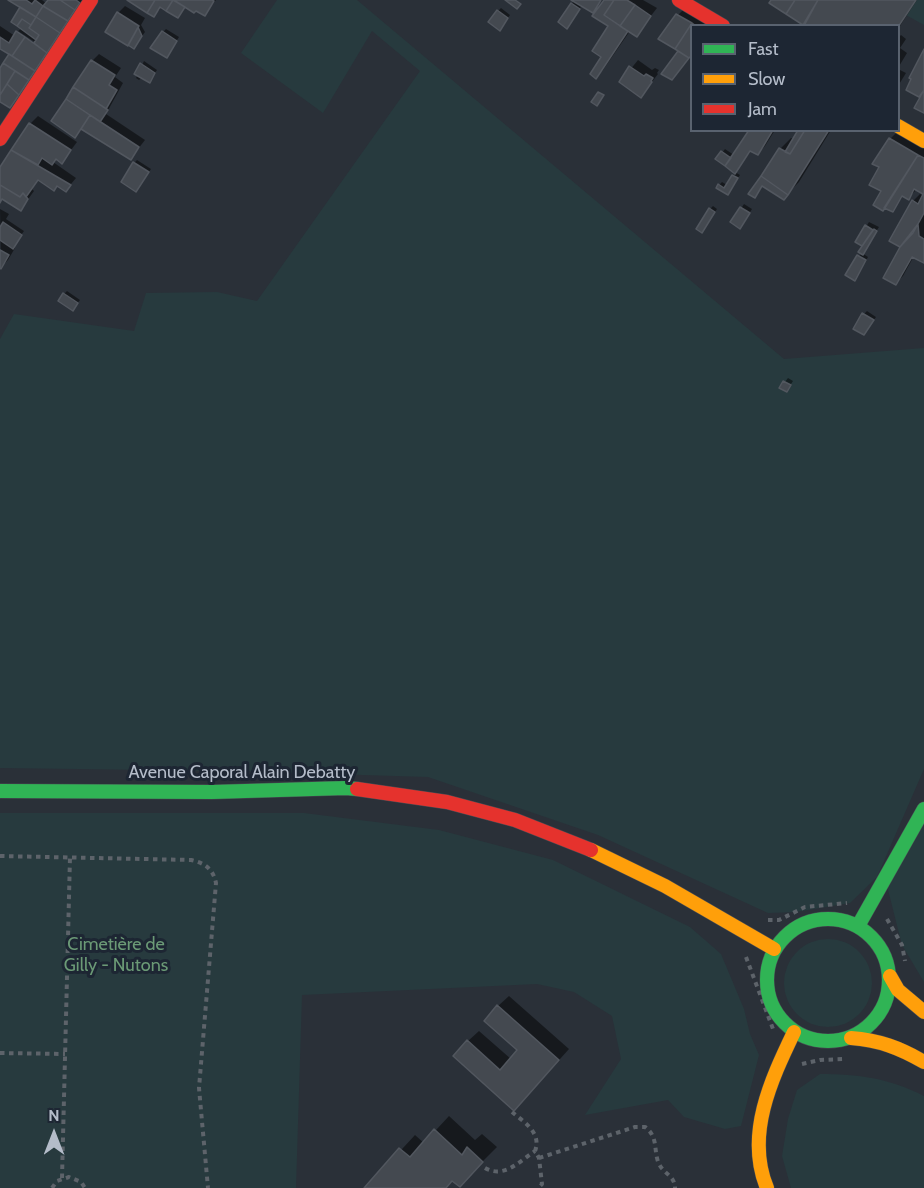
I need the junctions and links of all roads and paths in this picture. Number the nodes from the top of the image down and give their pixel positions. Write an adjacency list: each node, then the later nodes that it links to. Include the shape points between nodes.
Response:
1 (91, 0): 5 (main road)
2 (679, 0): 3 (main road)
3 (720, 24)
4 (900, 127): 6 (main road)
5 (0, 139)
6 (924, 141)
7 (0, 791): 15 (main road, Avenue Caporal Alain Debatty, via 346,788 447,802 514,820 599,853)
8 (924, 809): 14 (main road)
9 (0, 856): 10 (path)
10 (70, 857): 24 (path); 35 (path, via 191,860 206,865 214,876 199,1088)
11 (850, 903): 13 (path, via 805,907 779,920)
12 (886, 912): 17 (path, via 902,945)
13 (760, 920)
14 (858, 926): 15 (main road, via 835,918 811,920 789,931); 18 (main road, via 880,947)
15 (774, 949): 21 (main road, via 766,976 770,1004)
16 (744, 953): 20 (path)
17 (907, 969)
18 (890, 976): 19 (main road, via 898,990); 22 (main road, via 886,1002 877,1016)
19 (924, 1012)
20 (774, 1032)
21 (794, 1032): 22 (main road, via 812,1040 832,1042); 38 (main road, via 772,1077 760,1122 760,1166)
22 (850, 1038): 26 (main road, via 886,1042)
23 (0, 1053): 24 (path)
24 (65, 1054): 32 (path)
25 (851, 1057): 27 (path)
26 (924, 1062)
27 (796, 1066)
28 (512, 1112): 29 (path, via 537,1136)
29 (535, 1151): 30 (path); 31 (path, via 510,1169 498,1172)
30 (539, 1158): 36 (path, via 542,1184); 37 (path, via 645,1127 652,1134 660,1166 674,1179)
31 (485, 1168)
32 (62, 1178): 33 (path); 34 (path, via 75,1178)
33 (52, 1188)
34 (85, 1188)
35 (208, 1188)
36 (538, 1188)
37 (675, 1188)
38 (767, 1188)

